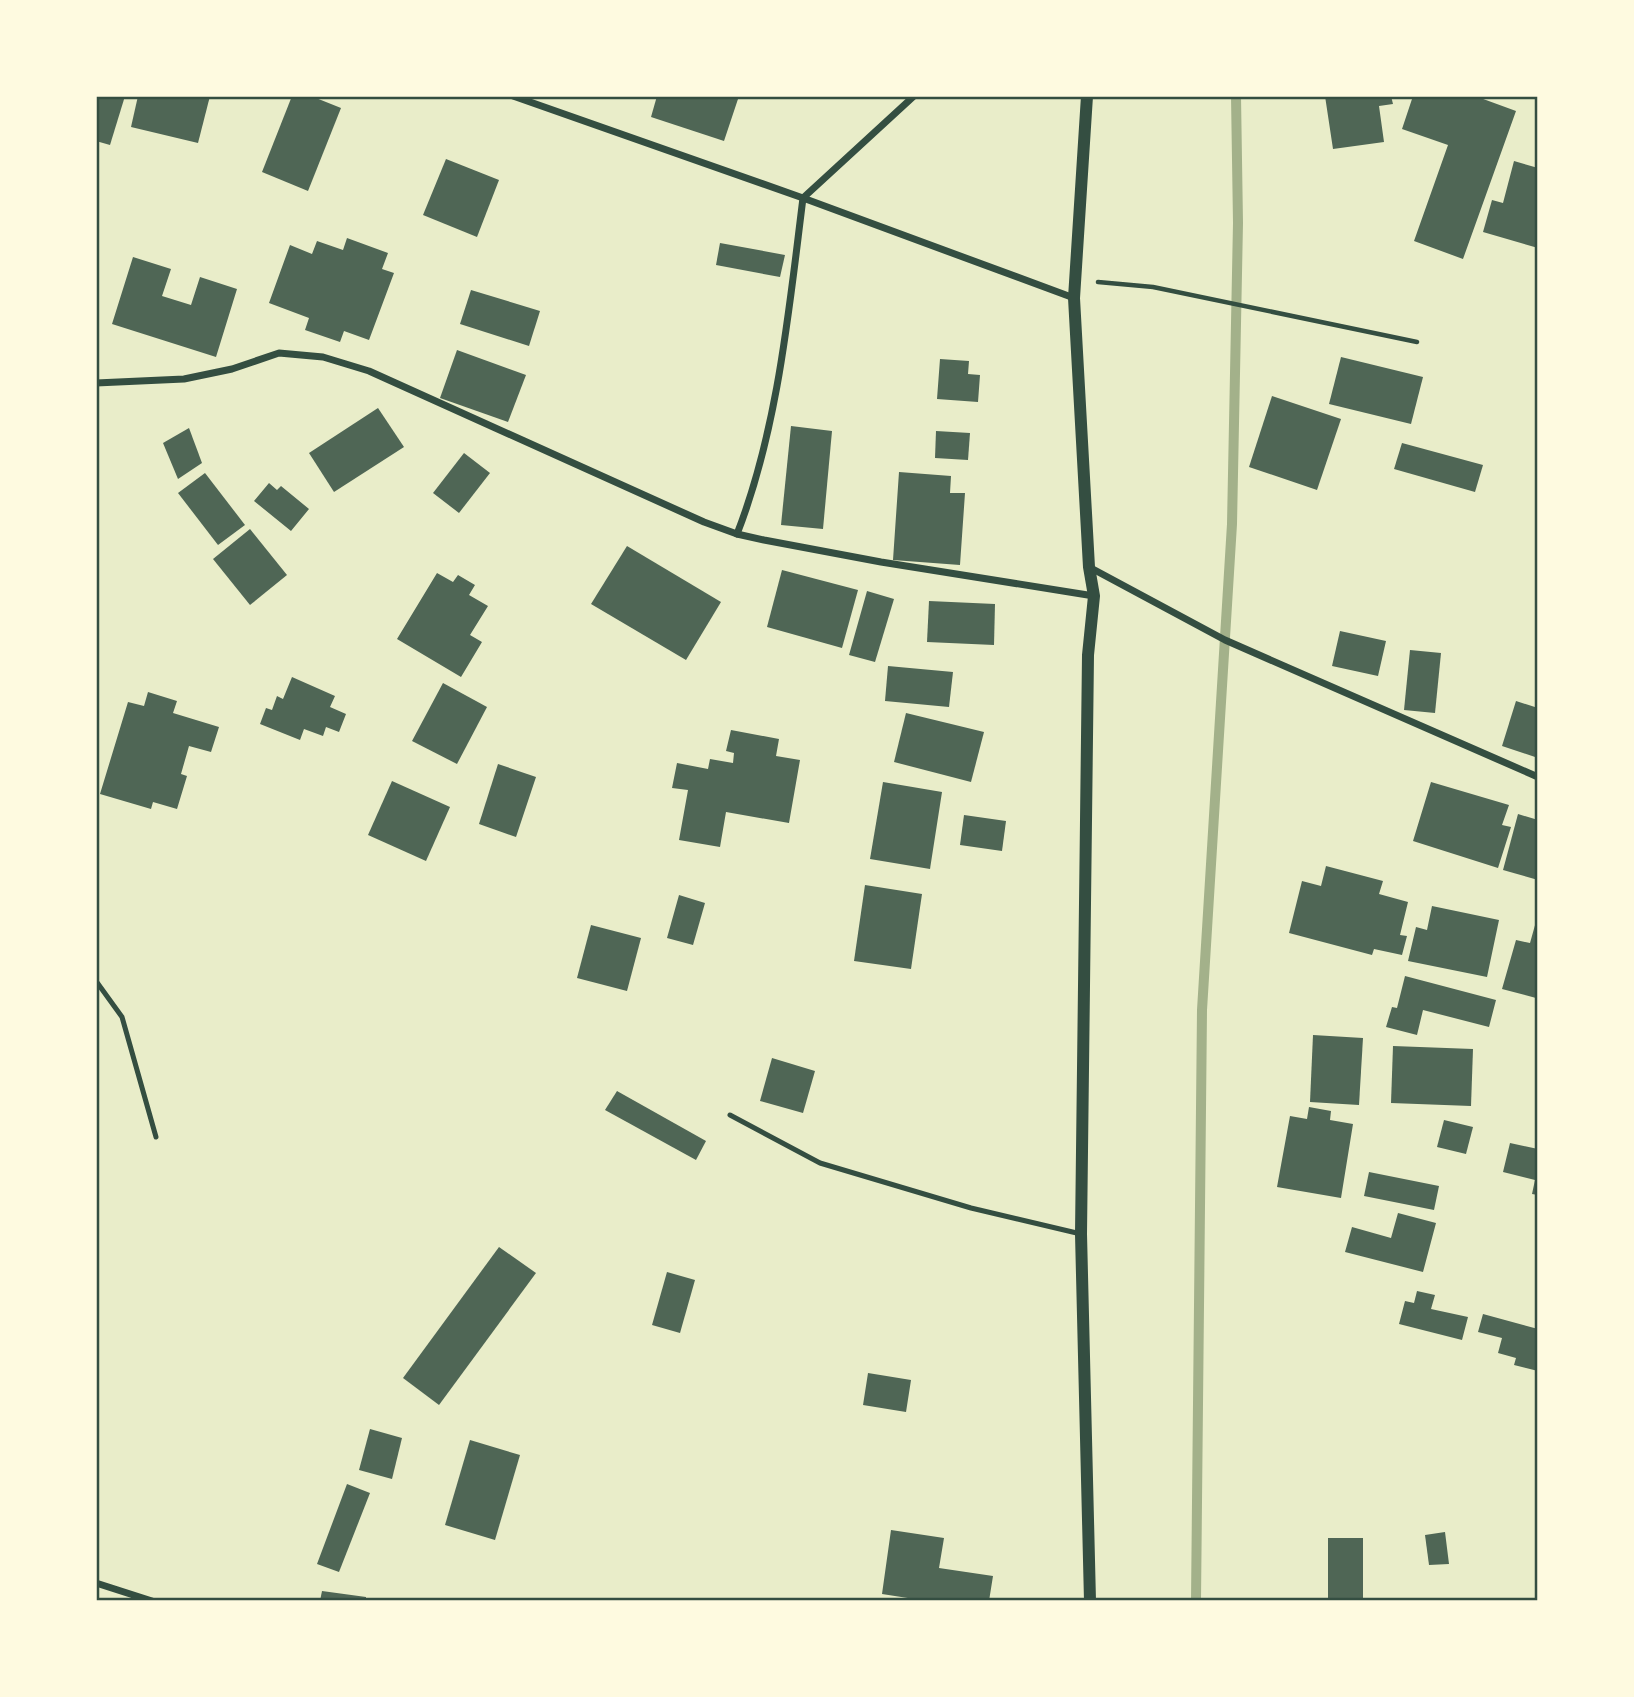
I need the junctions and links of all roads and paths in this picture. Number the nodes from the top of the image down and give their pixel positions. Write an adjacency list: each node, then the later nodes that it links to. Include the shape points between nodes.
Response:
1 (513, 96): 4 (street)
2 (914, 96): 4 (street)
3 (1087, 96): 5 (street)
4 (803, 198): 5 (street); 8 (street, via 785,342 754,491)
5 (1075, 292): 6 (path, via 1092,282 1153,287); 9 (street)
6 (1417, 342)
7 (96, 383): 8 (street, via 184,379 279,353 323,357 369,371)
8 (737, 534): 10 (street)
9 (1089, 567): 10 (street); 11 (street, via 1225,640)
10 (1094, 596): 15 (street, via 1088,655)
11 (1538, 778)
12 (96, 981): 14 (lane, via 122,1017)
13 (730, 1115): 15 (lane, via 820,1163 971,1208)
14 (156, 1137)
15 (1081, 1234): 18 (street)
16 (96, 1583): 17 (street)
17 (152, 1601)
18 (1090, 1601)

